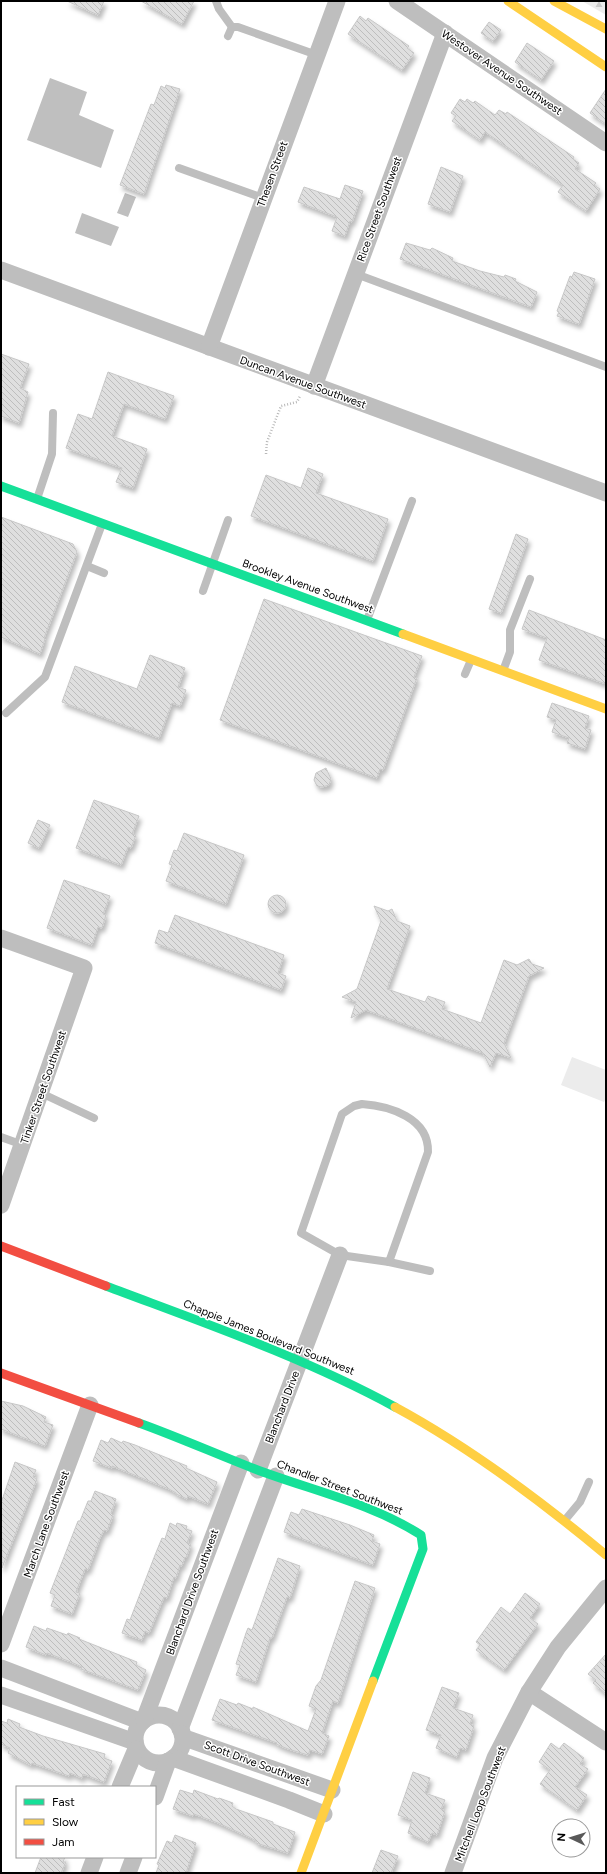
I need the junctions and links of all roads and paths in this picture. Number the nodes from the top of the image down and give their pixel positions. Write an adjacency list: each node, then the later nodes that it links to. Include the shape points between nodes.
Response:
1 (216, 1): 6 (lane, via 218,9)
2 (337, 1): 10 (street, Thesen Street)
3 (397, 1): 8 (street, Westover Avenue Southwest)
4 (508, 1): 11 (main road)
5 (554, 1): 7 (main road)
6 (232, 27): 9 (lane); 10 (lane, via 244,28)
7 (606, 29)
8 (445, 33): 12 (street, Westover Avenue Southwest); 16 (street, Rice Street Southwest)
9 (228, 36)
10 (317, 55): 14 (street, Thesen Street)
11 (606, 67)
12 (606, 143)
13 (179, 168): 14 (lane)
14 (263, 198): 17 (street, Thesen Street)
15 (1, 270): 17 (street, Duncan Avenue Southwest)
16 (356, 274): 18 (lane); 19 (street, Rice Street Southwest)
17 (209, 347): 19 (street, Duncan Avenue Southwest)
18 (606, 367)
19 (308, 389): 21 (path, via 298,402 281,406 267,442); 23 (street, Duncan Avenue Southwest)
20 (53, 413): 24 (lane, via 52,454)
21 (266, 454)
22 (1, 486): 24 (main road, Brookley Avenue Southwest)
23 (606, 493)
24 (37, 500): 27 (main road, Brookley Avenue Southwest)
25 (412, 501): 33 (lane)
26 (228, 520): 28 (lane)
27 (102, 523): 28 (main road, Brookley Avenue Southwest); 29 (lane)
28 (213, 564): 32 (lane); 33 (main road, Brookley Avenue Southwest)
29 (87, 566): 30 (lane); 38 (lane, via 45,677)
30 (104, 573)
31 (530, 579): 35 (lane, via 510,630 510,652)
32 (202, 591)
33 (367, 621): 34 (main road, Brookley Avenue Southwest)
34 (471, 659): 35 (main road, Brookley Avenue Southwest); 36 (lane)
35 (503, 671): 37 (main road, Brookley Avenue Southwest)
36 (465, 674)
37 (606, 709)
38 (6, 713)
39 (1, 938): 40 (street, Tinker Street Southwest, via 84,968)
40 (41, 1093): 41 (lane); 43 (street, Tinker Street Southwest)
41 (94, 1118)
42 (1, 1137): 43 (lane)
43 (23, 1144): 44 (street, Tinker Street Southwest)
44 (1, 1205)
45 (1, 1246): 49 (main road, Chappie James Boulevard Southwest)
46 (340, 1255): 47 (lane); 47 (lane, via 301,1233 342,1114 354,1106 372,1105 406,1116 424,1131 428,1142 428,1152); 49 (street, Blanchard Drive)
47 (389, 1262): 48 (lane)
48 (430, 1271)
49 (300, 1360): 53 (street, Blanchard Drive); 56 (main road, Chappie James Boulevard Southwest, via 380,1397 443,1433)
50 (1, 1373): 51 (main road, Chandler Street Southwest)
51 (90, 1405): 52 (main road, Chandler Street Southwest); 59 (street, March Lane Southwest)
52 (240, 1463): 53 (main road, Chandler Street Southwest); 63 (street, Blanchard Drive Southwest)
53 (258, 1470): 54 (main road, Chandler Street Southwest)
54 (276, 1476): 64 (street); 69 (main road, Chandler Street Southwest, via 399,1521 421,1535 423,1549)
55 (589, 1482): 56 (lane, via 580,1502)
56 (564, 1521): 57 (main road, Chappie James Boulevard Southwest)
57 (606, 1555)
58 (606, 1588): 61 (street, Mitchell Loop Southwest, via 558,1647)
59 (1, 1644)
60 (1, 1668): 63 (street)
61 (529, 1692): 65 (street); 77 (street, Mitchell Loop Southwest, via 494,1758)
62 (1, 1695): 66 (street)
63 (143, 1721): 64 (street, via 152,1716 161,1716 172,1720); 66 (street, via 135,1733)
64 (181, 1732): 67 (street, via 181,1748); 69 (street, Scott Drive Southwest, via 185,1738)
65 (606, 1742)
66 (136, 1745): 67 (street, via 141,1756 152,1762 160,1764); 68 (street)
67 (170, 1760): 70 (street); 71 (street)
68 (120, 1786)
69 (332, 1790): 71 (main road, Chandler Street Southwest)
70 (156, 1795)
71 (324, 1814): 76 (main road, Chandler Street Southwest)
72 (95, 1858): 74 (street)
73 (134, 1858): 75 (street)
74 (89, 1873)
75 (128, 1873)
76 (301, 1873)
77 (453, 1873)

